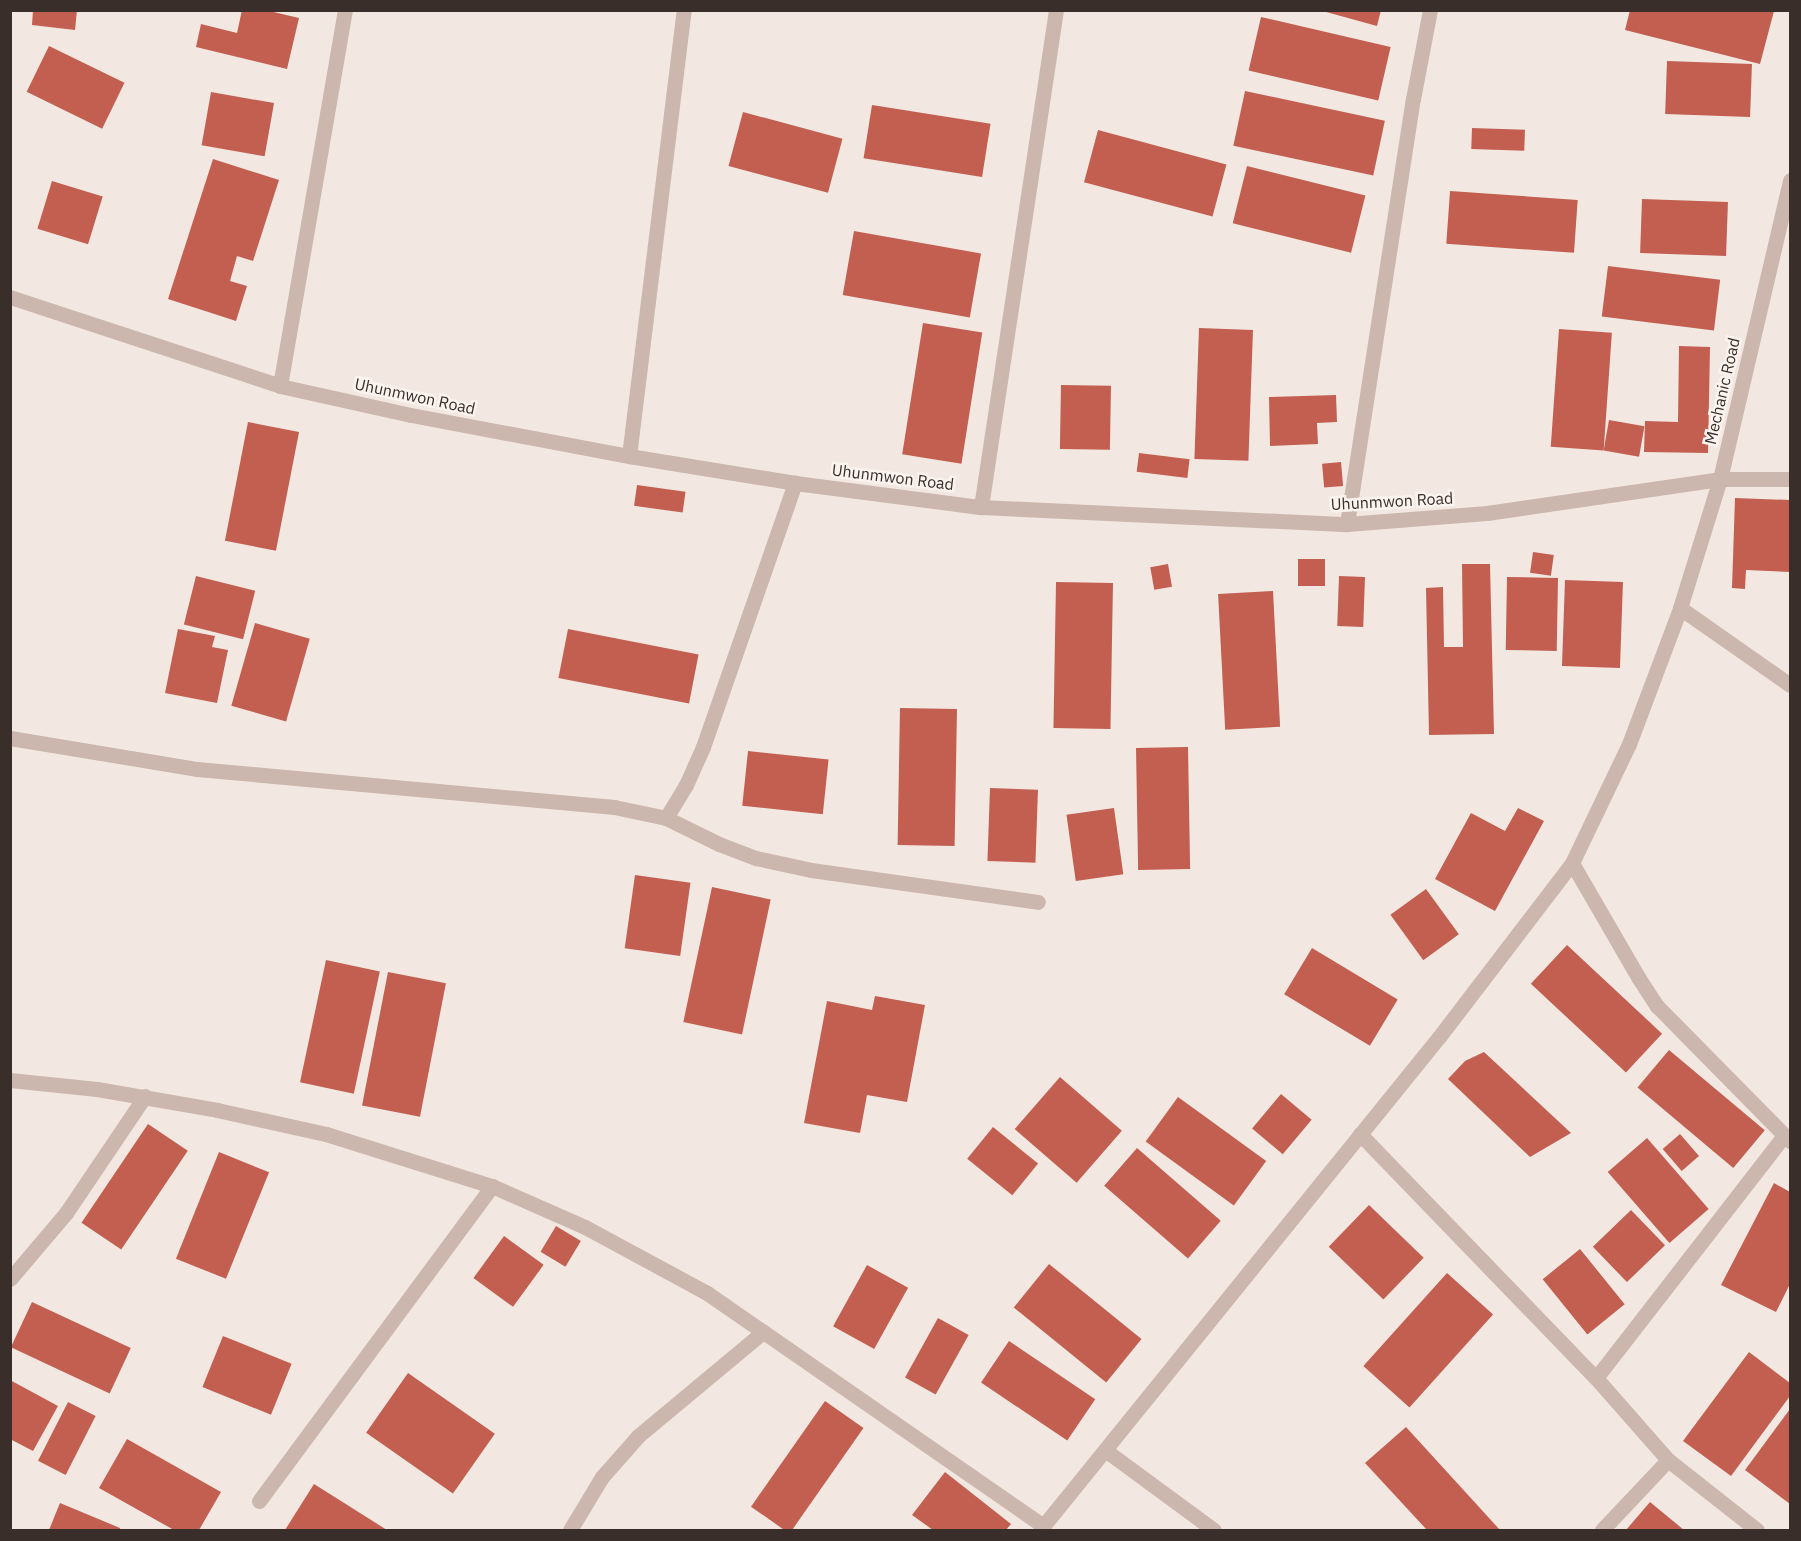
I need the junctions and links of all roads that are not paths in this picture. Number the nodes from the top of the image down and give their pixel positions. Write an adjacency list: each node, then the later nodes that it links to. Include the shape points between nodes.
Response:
1 (345, 10): 7 (street)
2 (684, 10): 8 (street)
3 (1056, 10): 12 (street)
4 (1430, 10): 13 (street)
5 (1791, 180): 9 (street, Mechanic Road)
6 (10, 297): 7 (street, Uhunmwon Road)
7 (280, 386): 8 (street, Uhunmwon Road)
8 (629, 456): 11 (street, Uhunmwon Road)
9 (1720, 479): 10 (street, Uhunmwon Road); 13 (street, Uhunmwon Road, via 1487,513); 14 (street, Mechanic Road)
10 (1791, 479)
11 (795, 483): 12 (street, Uhunmwon Road); 17 (street, via 703,747)
12 (981, 507): 13 (street, Uhunmwon Road)
13 (1347, 524)
14 (1680, 608): 15 (street); 18 (street, Mechanic Road, via 1629,744)
15 (1791, 685)
16 (10, 738): 17 (street, via 197,769 614,807)
17 (666, 818): 19 (street, via 756,858 811,870)
18 (1572, 863): 22 (street, Mechanic Road); 23 (street, via 1658,1006)
19 (1038, 902)
20 (10, 1080): 21 (street)
21 (145, 1096): 24 (street, via 326,1134); 25 (street, via 66,1213)
22 (1360, 1134): 27 (street); 28 (street, Mechanic Road)
23 (1787, 1139): 27 (street)
24 (492, 1186): 26 (street, via 605,1238 707,1293); 30 (street)
25 (10, 1279)
26 (763, 1332): 31 (street); 32 (street, via 638,1436 602,1477)
27 (1596, 1378): 29 (street)
28 (1105, 1450): 31 (street, Mechanic Road); 33 (street)
29 (1668, 1460): 34 (street); 35 (street)
30 (259, 1501)
31 (1041, 1528)
32 (570, 1530)
33 (1214, 1530)
34 (1602, 1530)
35 (1757, 1530)

